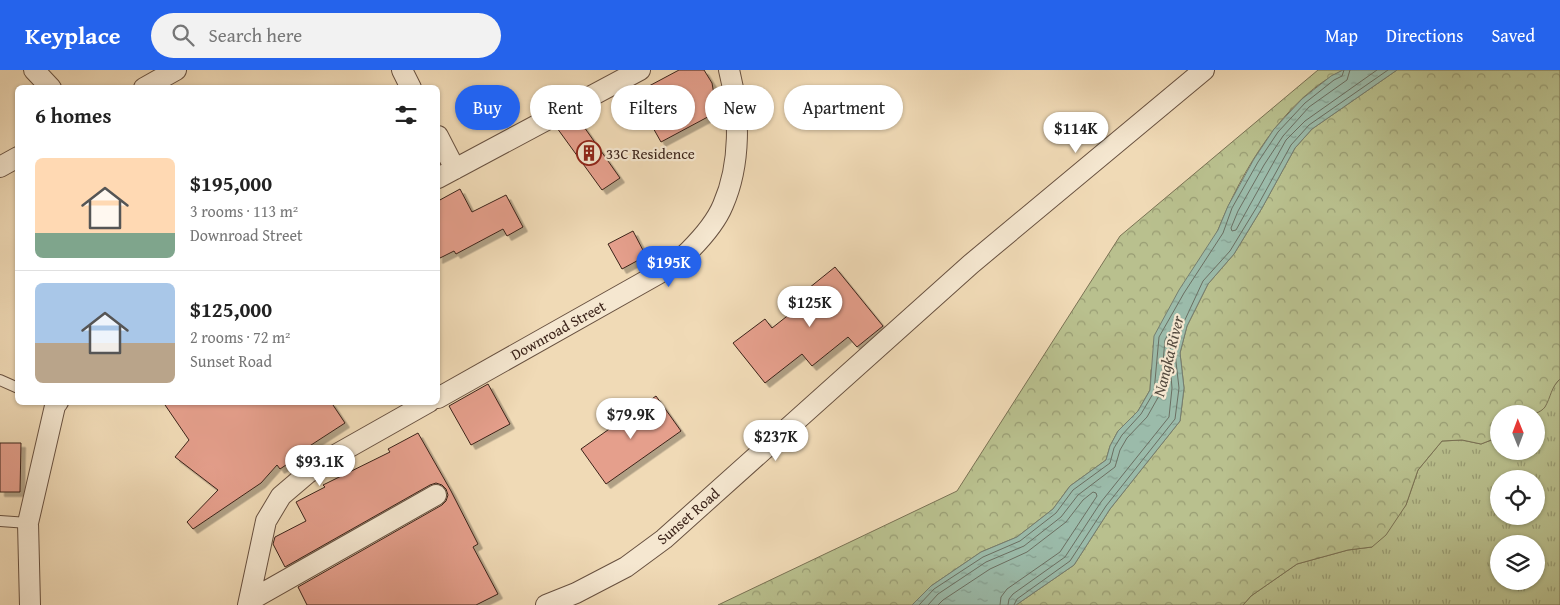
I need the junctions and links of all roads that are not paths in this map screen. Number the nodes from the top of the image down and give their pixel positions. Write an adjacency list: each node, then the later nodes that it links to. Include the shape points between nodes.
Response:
1 (34, 70): 7 (street)
2 (176, 70): 8 (street)
3 (402, 70): 9 (street)
4 (640, 70): 13 (street)
5 (729, 70): 17 (street, Downroad Street, via 737,124 732,179 723,206 706,233 687,253 658,274)
6 (1204, 70): 25 (street, Sunset Road, via 971,264 664,539 626,567)
7 (48, 85)
8 (149, 85)
9 (410, 85)
10 (440, 140): 13 (street)
11 (15, 159): 12 (street)
12 (0, 167)
13 (455, 169): 14 (street)
14 (440, 177)
15 (0, 380): 16 (lane)
16 (15, 387)
17 (440, 397)
18 (54, 405): 22 (street)
19 (424, 405): 23 (street, via 308,473 281,496 266,521)
20 (436, 495): 23 (street)
21 (0, 521): 22 (lane)
22 (28, 522): 24 (street)
23 (249, 603)
24 (30, 605)
25 (546, 605)

